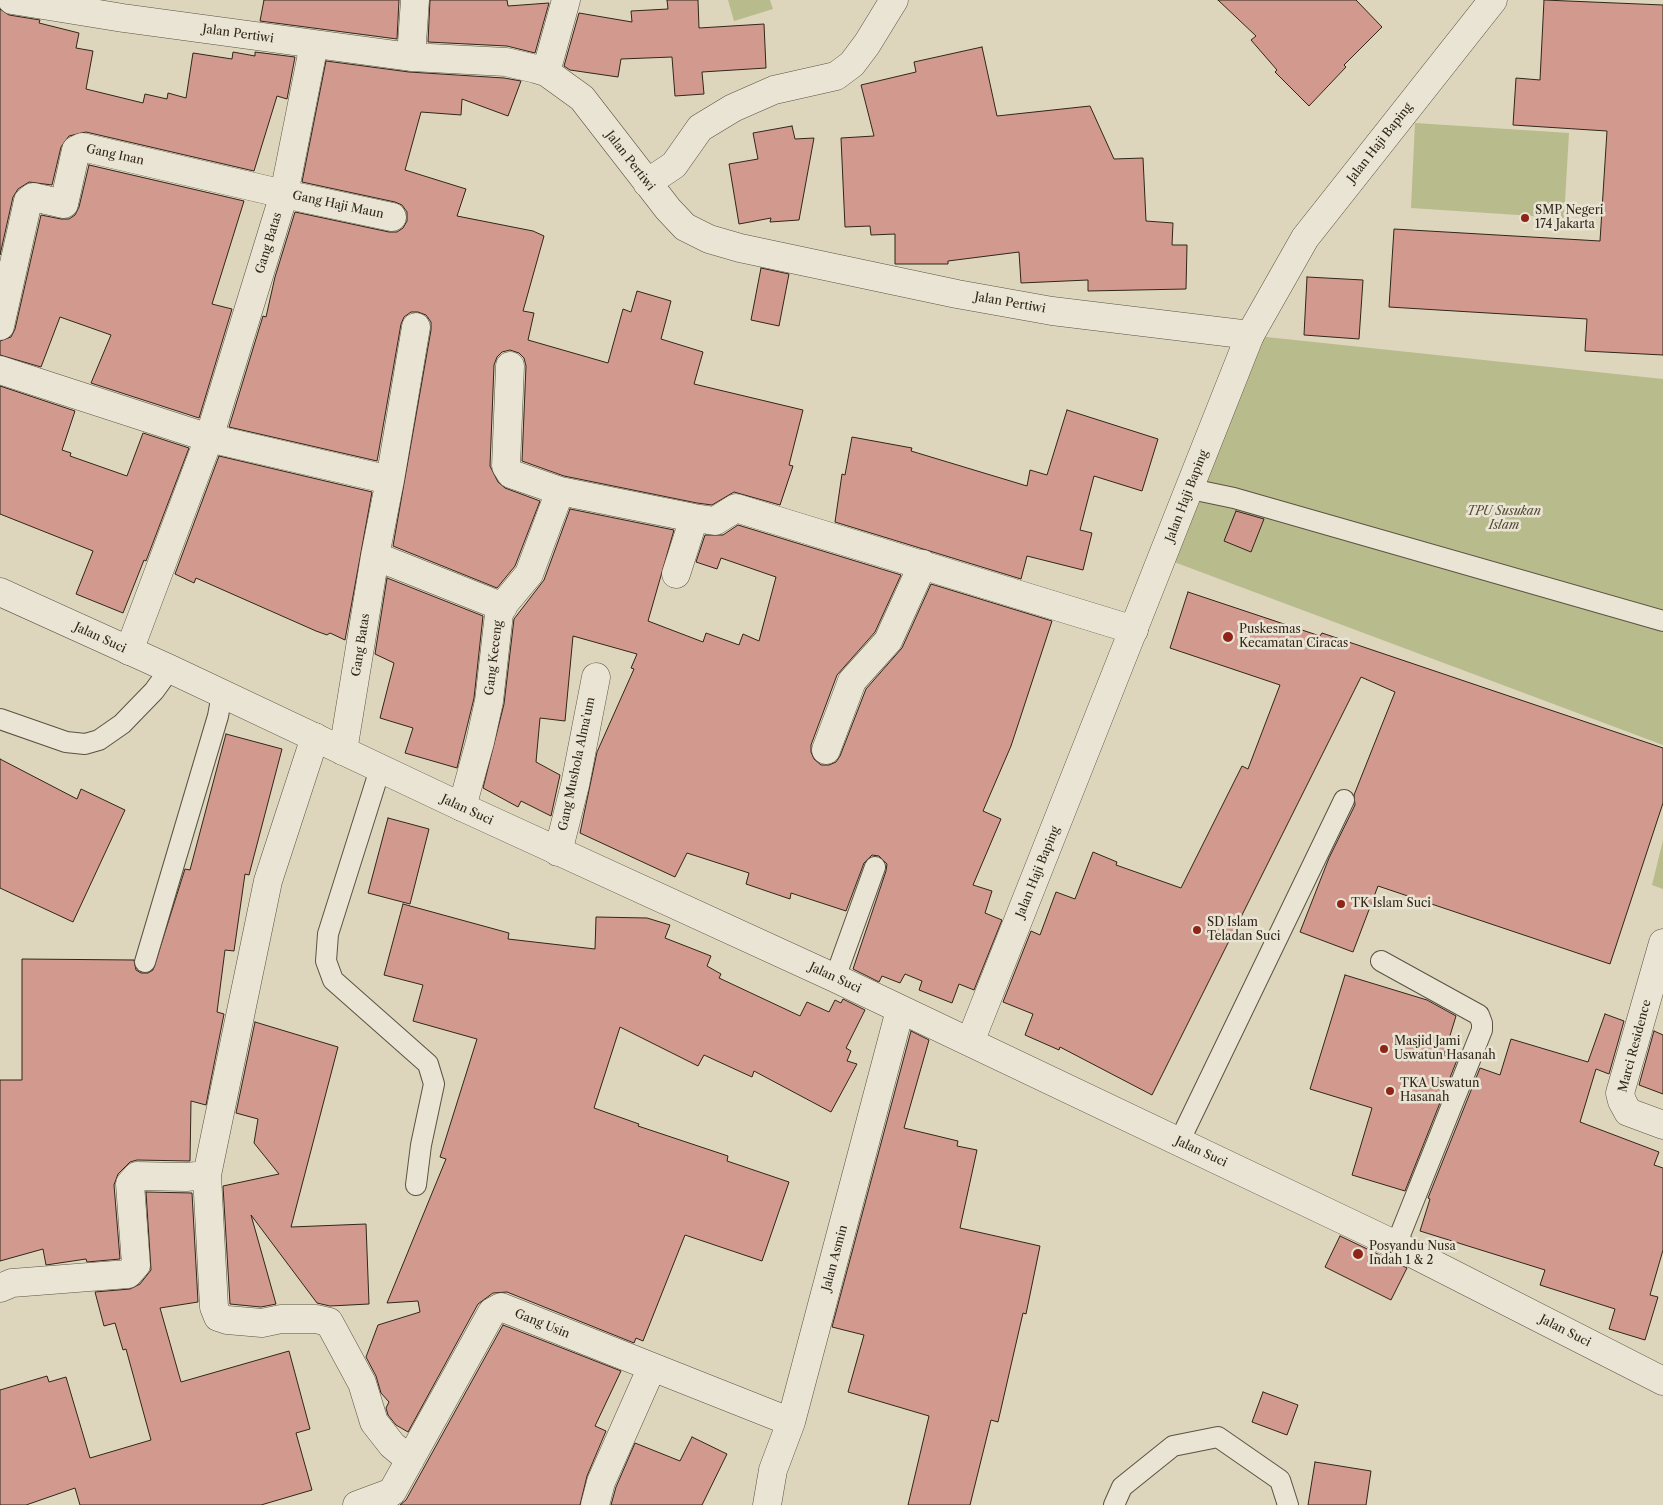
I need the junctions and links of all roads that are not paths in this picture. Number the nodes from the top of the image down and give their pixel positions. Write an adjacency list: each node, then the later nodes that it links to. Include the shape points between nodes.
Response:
1 (12, 0): 6 (street, Jalan Pertiwi)
2 (415, 0): 7 (street)
3 (566, 0): 8 (street)
4 (894, 0): 9 (street, via 868,44 852,64 836,76 774,90 733,108 700,128 674,165)
5 (1493, 0): 14 (street, Jalan Haji Baping, via 1305,238)
6 (314, 44): 7 (street, Jalan Pertiwi); 10 (street, Gang Batas)
7 (411, 57): 8 (street, Jalan Pertiwi, via 506,62)
8 (546, 72): 9 (street, Jalan Pertiwi, via 582,98)
9 (647, 183): 14 (street, Jalan Pertiwi, via 686,227 709,239 740,248 1052,311)
10 (284, 194): 11 (street, Gang Haji Maun); 12 (street, Gang Inan, via 78,148 64,204 33,197 28,201); 17 (street, Gang Batas)
11 (392, 217)
12 (0, 326)
13 (416, 327): 18 (street, Gang Batas)
14 (1250, 335): 19 (street, Jalan Haji Baping)
15 (510, 366): 20 (street, via 506,470)
16 (0, 370): 17 (street)
17 (209, 438): 18 (street); 29 (street, Gang Batas)
18 (390, 480): 22 (street, Gang Batas)
19 (1191, 488): 27 (lane); 28 (street, Jalan Haji Baping)
20 (560, 491): 21 (street); 26 (street, Gang Keceng, via 529,574)
21 (694, 518): 23 (street, via 716,521 736,508); 24 (street)
22 (375, 556): 26 (street); 36 (street, Gang Batas)
23 (923, 564): 28 (street); 35 (street, via 888,641 852,681)
24 (676, 574)
25 (0, 592): 29 (street, Jalan Suci)
26 (503, 607): 39 (street, Gang Keceng, via 497,622 487,710)
27 (1663, 621)
28 (1134, 630): 47 (street, Jalan Haji Baping)
29 (129, 651): 30 (street, Jalan Suci)
30 (170, 669): 32 (street, Jalan Suci); 33 (lane, via 122,724 99,740 85,744 66,742)
31 (596, 677): 40 (street, Gang Mushola Alma'um)
32 (222, 694): 34 (street, Jalan Suci); 44 (lane)
33 (0, 719)
34 (315, 738): 36 (street, Jalan Suci); 50 (street, via 268,881)
35 (826, 750)
36 (343, 751): 37 (street, Jalan Suci)
37 (380, 769): 39 (street, Jalan Suci); 51 (lane, via 328,934 326,961 333,980 428,1064 434,1084)
38 (1344, 800): 49 (lane)
39 (462, 807): 40 (street, Jalan Suci)
40 (558, 852): 45 (street, Jalan Suci)
41 (876, 866): 45 (lane)
42 (1663, 943): 48 (street, Marci Residence, via 1620,1093 1628,1112)
43 (1381, 961): 52 (lane, via 1480,1015 1482,1030)
44 (145, 962)
45 (835, 978): 46 (street, Jalan Suci)
46 (900, 1010): 47 (street, Jalan Suci); 56 (street, Jalan Asmin)
47 (970, 1042): 49 (street, Jalan Suci)
48 (1663, 1125)
49 (1179, 1142): 52 (street, Jalan Suci)
50 (207, 1175): 53 (street, via 186,1178 137,1176 130,1184 136,1265 128,1274 12,1283); 57 (street, via 214,1307 218,1317 262,1323 281,1319 329,1322 362,1383 374,1422 392,1445)
51 (416, 1186)
52 (1396, 1245): 55 (street, Jalan Suci)
53 (0, 1288)
54 (652, 1367): 56 (street, Gang Usin); 57 (street, Gang Usin, via 500,1307 487,1321); 60 (street, via 601,1482)
55 (1663, 1380)
56 (792, 1422): 61 (street, Jalan Asmin, via 773,1470)
57 (410, 1460): 58 (street, Gang Usin)
58 (392, 1499): 59 (street, Gang Usin)
59 (357, 1505)
60 (595, 1505)
61 (767, 1505)
62 (1114, 1505): 63 (lane, via 1122,1487 1173,1446 1218,1437 1280,1480)
63 (1288, 1505)

